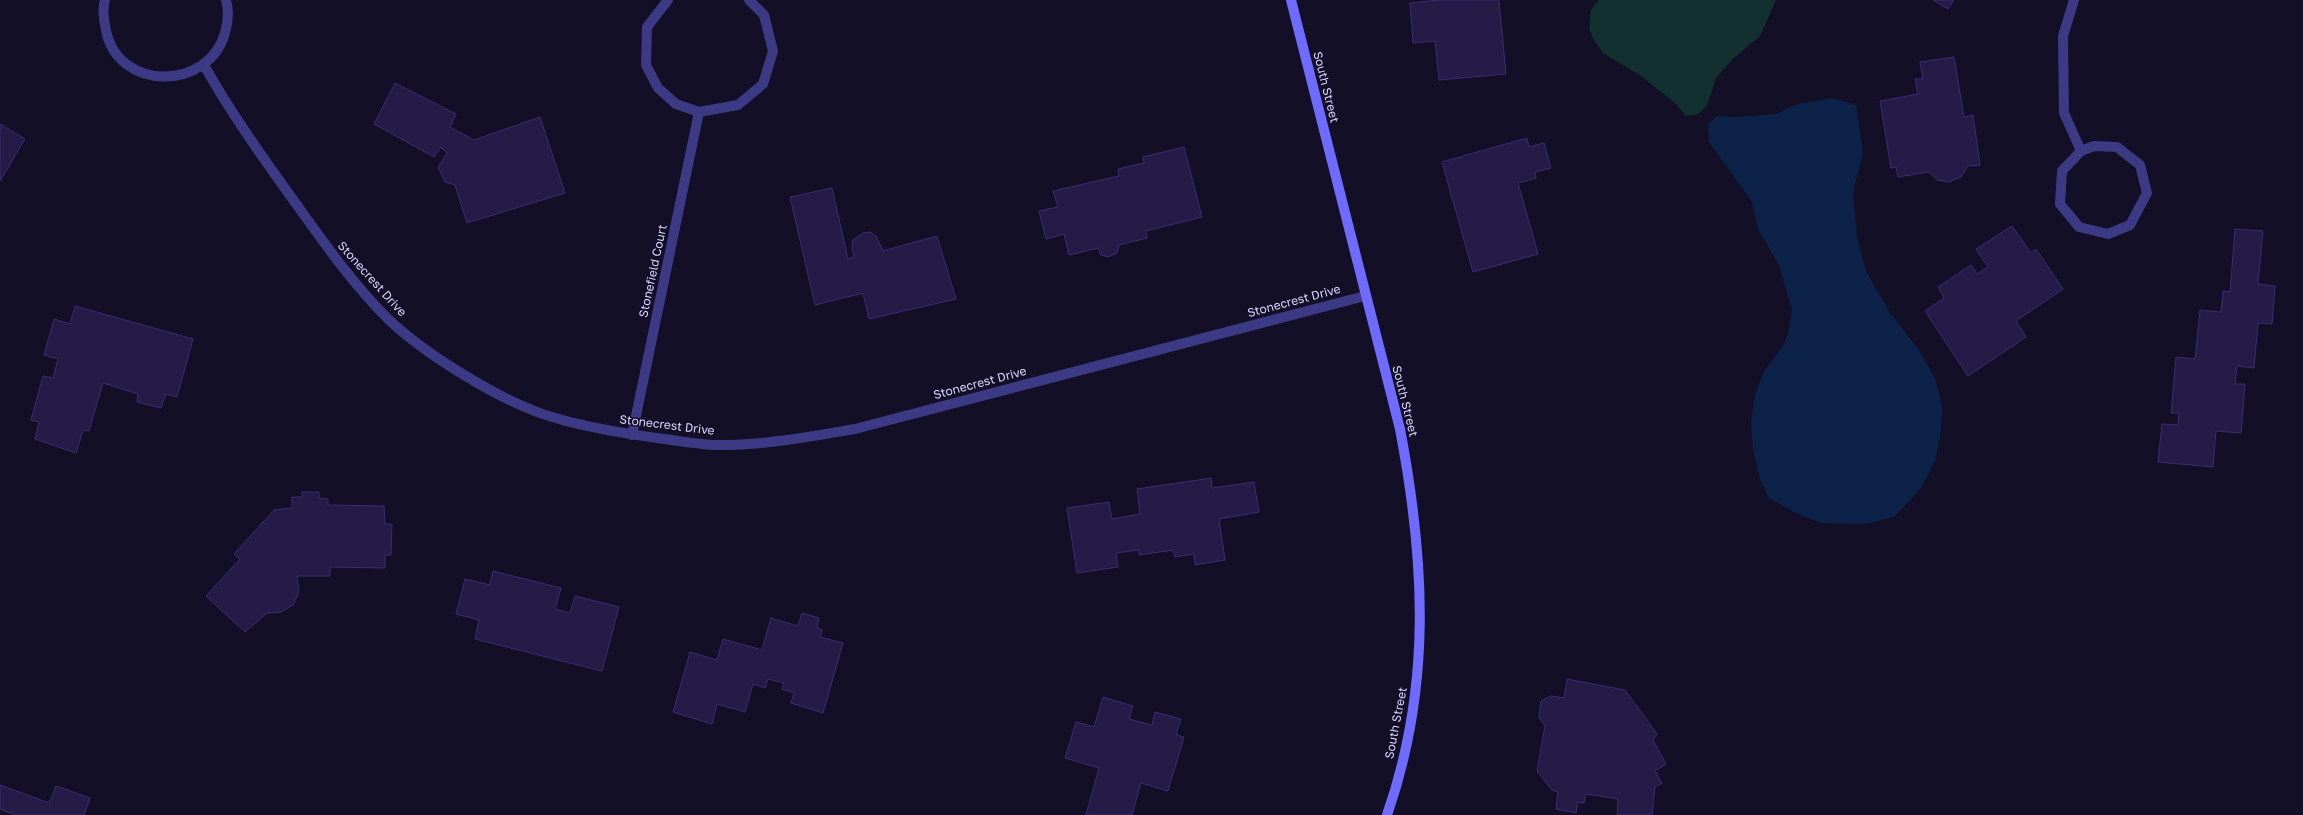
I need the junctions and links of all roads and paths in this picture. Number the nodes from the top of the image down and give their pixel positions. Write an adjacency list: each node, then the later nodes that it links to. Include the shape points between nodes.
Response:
1 (105, 0): 7 (street, via 107,36 121,58 133,68 160,77 175,77 190,73)
2 (226, 0): 7 (street, via 228,23 223,39 216,53)
3 (668, 0): 8 (street, via 647,27 646,65 658,88 676,104)
4 (749, 0): 8 (street, via 764,15 773,52 763,84 738,105)
5 (1291, 0): 10 (street, South Street)
6 (2074, 0): 9 (street, via 2063,36 2064,113)
7 (204, 65): 11 (street, Stonecrest Drive, via 229,110 335,258 370,299 409,337 439,359 510,400 551,417)
8 (699, 112): 11 (street, Stonefield Court)
9 (2081, 151): 9 (street, via 2094,146 2117,147 2140,165 2147,193 2130,225 2108,234 2079,227 2060,204 2062,171)
10 (1365, 296): 11 (street, Stonecrest Drive, via 855,429 789,440 713,445); 12 (street, South Street, via 1400,429 1412,492 1421,602 1416,695 1399,779)
11 (632, 435)
12 (1387, 815)

